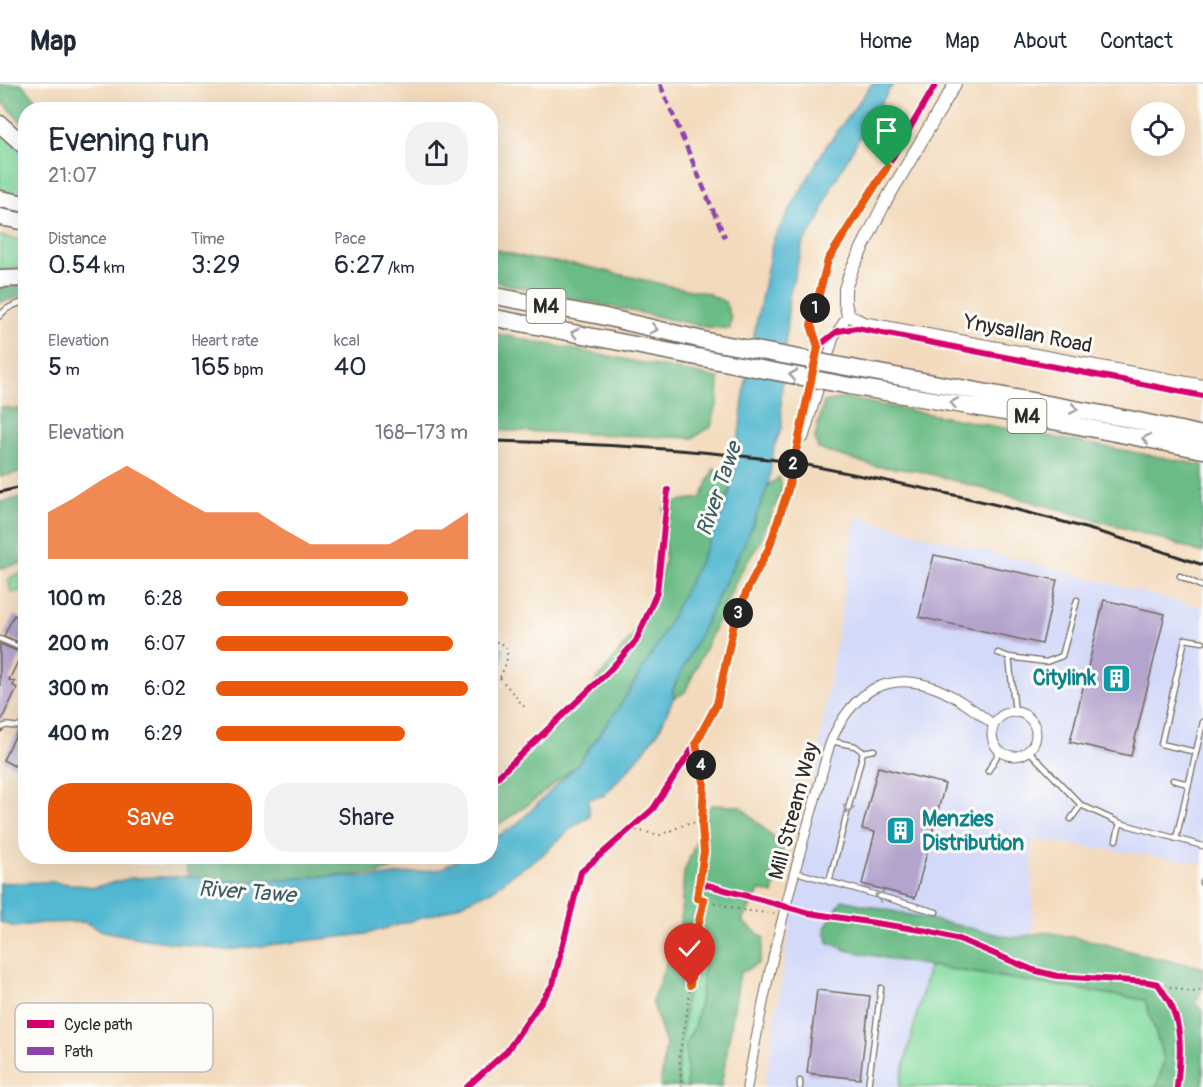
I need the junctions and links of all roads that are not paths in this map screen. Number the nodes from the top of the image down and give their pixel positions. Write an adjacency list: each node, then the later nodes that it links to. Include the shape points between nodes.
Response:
1 (955, 84): 8 (street, via 884,204 851,271 845,289)
2 (0, 124): 3 (highway)
3 (18, 140)
4 (18, 278): 5 (highway)
5 (0, 279)
6 (498, 297): 12 (highway, M4, one-way to 12, bridge, via 707,341)
7 (18, 303): 9 (lane)
8 (848, 315): 11 (street, Ynysallan Road, via 863,323); 13 (street, via 834,337)
9 (0, 316)
10 (498, 319): 14 (highway, M4, one-way to 10, bridge)
11 (1203, 386)
12 (1203, 435)
13 (804, 437)
14 (1203, 450)
15 (1180, 576): 16 (lane)
16 (1203, 587)
17 (1077, 600): 22 (lane, via 1062,656 1046,662)
18 (0, 639): 20 (lane)
19 (1203, 642): 33 (lane, via 1185,639 1161,744)
20 (18, 647)
21 (998, 653): 22 (lane)
22 (1009, 657): 23 (lane)
23 (1015, 712): 25 (street, via 1007,713); 31 (street, via 1028,716 1035,727 1036,737)
24 (1203, 722): 33 (lane)
25 (994, 725): 28 (street, Mill Stream Way, via 940,689 921,682 891,683 874,689 849,709); 30 (street, via 993,738)
26 (18, 726): 27 (lane)
27 (0, 729)
28 (831, 741): 32 (lane, via 855,746); 43 (street, Mill Stream Way)
29 (874, 750): 32 (lane)
30 (1000, 751): 31 (street, via 1015,756); 34 (lane)
31 (1029, 751): 37 (lane)
32 (863, 752): 44 (lane, one-way to 44)
33 (1196, 752): 36 (lane)
34 (988, 771)
35 (1173, 780): 36 (lane)
36 (1188, 784): 40 (lane)
37 (1081, 805): 38 (lane); 39 (lane)
38 (1071, 819)
39 (1120, 823): 40 (lane); 41 (lane)
40 (1176, 839): 42 (lane)
41 (1116, 840)
42 (1203, 846)
43 (796, 872): 44 (lane); 47 (street, Mill Stream Way, via 772,963)
44 (829, 882): 45 (lane, one-way to 44)
45 (936, 912)
46 (881, 988): 48 (lane)
47 (747, 1087)
48 (868, 1087)

